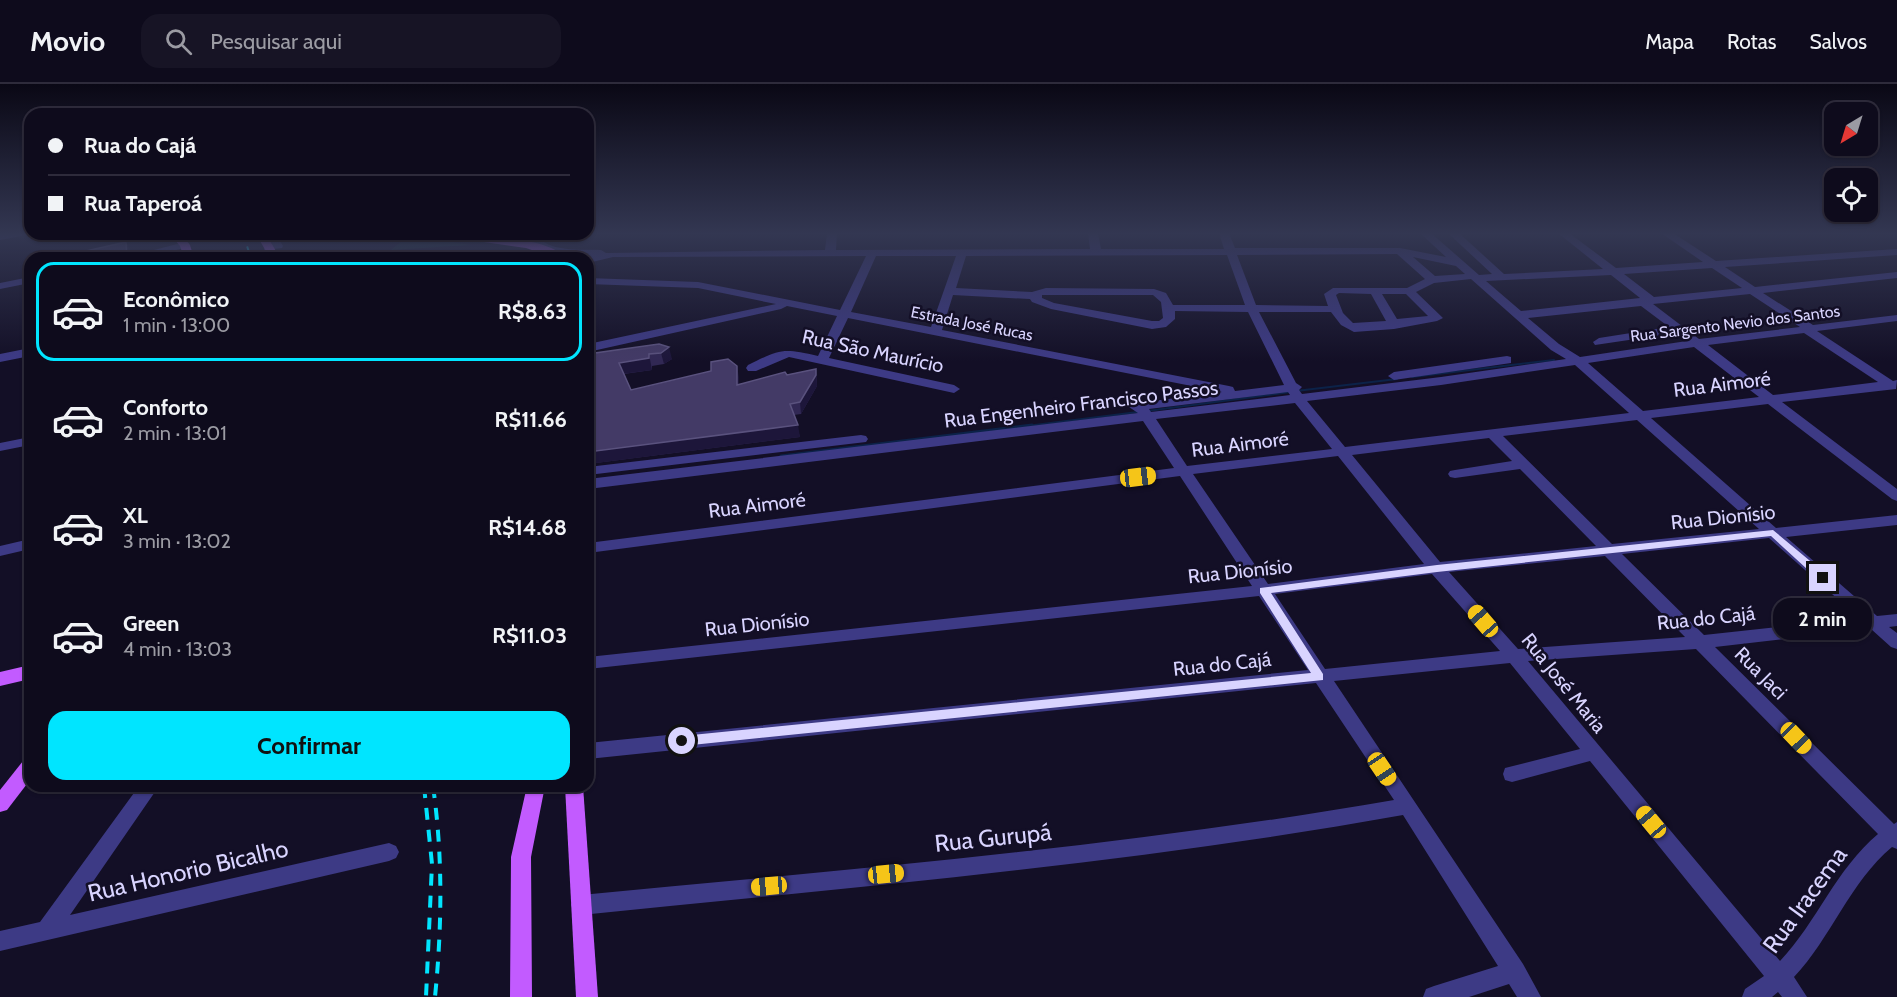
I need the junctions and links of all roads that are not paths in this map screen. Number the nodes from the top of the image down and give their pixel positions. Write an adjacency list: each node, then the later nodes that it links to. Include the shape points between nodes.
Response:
1 (862, 276): 26 (street)
2 (954, 276): 18 (street)
3 (1239, 276): 23 (street, Rua José Maria)
4 (1427, 276): 12 (street)
5 (1499, 276): 11 (street)
6 (1547, 276): 11 (street)
7 (1618, 276): 21 (street)
8 (1732, 276): 17 (street)
9 (1883, 276): 17 (street)
10 (1475, 277): 11 (street); 12 (street); 27 (street)
11 (1502, 278)
12 (1432, 280): 19 (street)
13 (24, 281): 15 (street)
14 (594, 281): 22 (street, Estrada José Rucas, via 681,283)
15 (0, 286)
16 (1374, 290): 19 (street); 25 (street, via 1333,291); 29 (street)
17 (1755, 290): 21 (street); 31 (street)
18 (948, 291): 20 (street); 32 (street)
19 (1409, 291): 29 (street, via 1437,318)
20 (1035, 296): 24 (street, via 1046,291 1146,291 1159,293); 24 (street, via 1038,302 1052,306 1152,325 1168,321)
21 (1646, 301): 27 (street); 30 (street)
22 (787, 304): 26 (street, Estrada José Rucas); 35 (street)
23 (1251, 307): 24 (street); 25 (street); 44 (street, Rua José Maria)
24 (1170, 308)
25 (1333, 309): 29 (street, via 1354,328)
26 (845, 314): 32 (street, Estrada José Rucas); 39 (street)
27 (1520, 315): 37 (street)
28 (1897, 318): 31 (street, Rua Sargento Nevio dos Santos)
29 (1394, 325)
30 (1678, 329): 33 (street); 34 (street)
31 (1809, 330): 34 (street, Rua Sargento Nevio dos Santos); 42 (street)
32 (934, 332): 45 (street, Estrada José Rucas)
33 (1599, 342)
34 (1697, 343): 40 (street, Rua Sargento Nevio dos Santos); 46 (street)
35 (594, 347)
36 (24, 352): 38 (street)
37 (1564, 353): 40 (street); 44 (street, Rua Engenheiro Francisco Passos)
38 (0, 358)
39 (822, 360): 41 (street, Rua São Maurício, via 784,353); 43 (street, Rua São Maurício)
40 (1577, 360): 44 (street, Rua Engenheiro Francisco Passos, via 1441,381); 48 (street)
41 (752, 368)
42 (1895, 386): 46 (street, Rua Aimoré)
43 (954, 389)
44 (1294, 392): 45 (street, Rua Engenheiro Francisco Passos); 47 (street, Rua Engenheiro Francisco Passos); 52 (street, Rua José Maria)
45 (1241, 393): 47 (street, Rua Engenheiro Francisco Passos)
46 (1771, 399): 48 (street, Rua Aimoré); 59 (street)
47 (1144, 411): 54 (street); 57 (street, Rua Engenheiro Francisco Passos)
48 (1640, 415): 49 (street, Rua Aimoré); 61 (street)
49 (1493, 434): 52 (street, Rua Aimoré); 53 (street, Rua Jaci)
50 (24, 442): 51 (street)
51 (0, 447)
52 (1342, 453): 54 (street, Rua Aimoré); 66 (street, Rua José Maria)
53 (1523, 464): 56 (street); 65 (street, Rua Jaci)
54 (1184, 471): 63 (street, Rua Aimoré); 67 (street)
55 (594, 473): 57 (street, Rua Engenheiro Francisco Passos)
56 (1455, 474)
57 (604, 476): 58 (street, Rua Engenheiro Francisco Passos)
58 (594, 481)
59 (1897, 496)
60 (1897, 520): 61 (street, Rua Dionísio)
61 (1773, 533): 65 (street, Rua Dionísio); 69 (street)
62 (24, 545): 64 (street)
63 (594, 547)
64 (0, 551)
65 (1611, 551): 66 (street, Rua Dionísio); 70 (street, Rua Jaci)
66 (1437, 568): 67 (street, Rua Dionísio); 72 (street, Rua José Maria)
67 (1264, 590): 73 (street, Rua Dionísio); 75 (street)
68 (1897, 620): 69 (street, Rua do Cajá)
69 (1873, 622): 70 (street, Rua do Cajá); 71 (street)
70 (1701, 642): 72 (street, Rua do Cajá); 86 (street, Rua Jaci)
71 (1897, 643)
72 (1514, 656): 75 (street, Rua do Cajá); 78 (street, Rua José Maria)
73 (594, 662)
74 (24, 673): 76 (main road)
75 (1319, 677): 77 (street, Rua do Cajá); 85 (street)
76 (0, 679)
77 (594, 750)
78 (1593, 753): 80 (street); 92 (street, Rua José Maria)
79 (24, 774): 84 (main road)
80 (1512, 774)
81 (146, 792): 89 (street)
82 (535, 792): 93 (main road, via 521,857)
83 (574, 792): 88 (main road)
84 (0, 804)
85 (1408, 806): 88 (street, Rua Gurupá, via 1315,824 1121,851); 91 (street)
86 (1895, 835): 92 (street, Rua Iracema, via 1870,853)
87 (388, 852): 89 (street, Rua Honorio Bicalho)
88 (581, 904): 94 (main road)
89 (47, 930): 90 (street, Rua Honorio Bicalho)
90 (0, 941)
91 (1515, 972): 95 (street); 96 (street)
92 (1781, 978): 97 (street, Rua Iracema); 98 (street, Rua José Maria)
93 (521, 997)
94 (587, 997)
95 (1434, 997)
96 (1530, 997)
97 (1753, 997)
98 (1796, 997)

